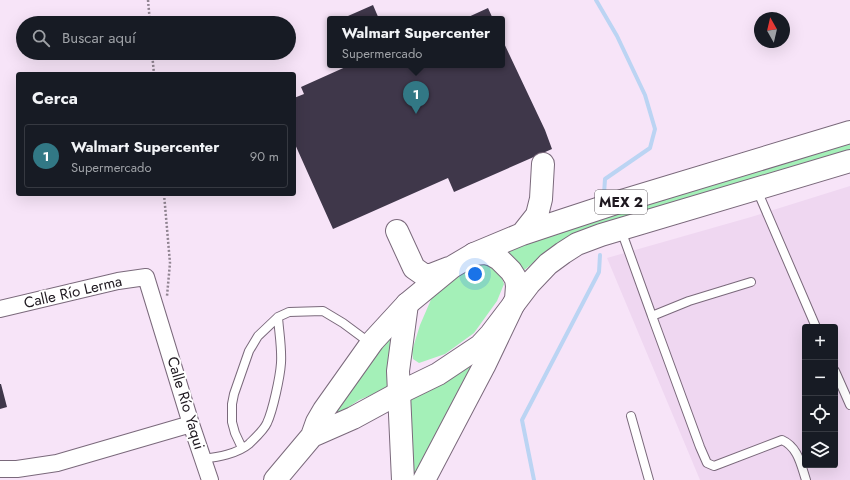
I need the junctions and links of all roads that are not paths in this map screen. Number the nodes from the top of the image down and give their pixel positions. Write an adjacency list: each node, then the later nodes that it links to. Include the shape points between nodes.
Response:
1 (850, 132): 7 (main road, MEX 2, via 624,200)
2 (850, 161): 4 (main road, MEX 2)
3 (543, 164): 7 (main road, via 541,199 536,215)
4 (757, 189): 5 (main road, MEX 2); 17 (lane)
5 (621, 229): 12 (main road, MEX 2, via 577,244 563,252 548,264); 15 (lane)
6 (397, 231): 9 (main road, via 414,268 424,275)
7 (522, 234): 8 (main road, MEX 2)
8 (474, 254): 9 (main road, MEX 2); 12 (main road, via 492,255 511,271 516,279)
9 (452, 267): 13 (main road, MEX 2)
10 (146, 277): 14 (street, Calle Río Lerma, via 118,281); 23 (street, Calle Río Yaqui)
11 (751, 282): 15 (lane, via 689,301)
12 (516, 299): 20 (main road, MEX 2, via 480,346 438,374); 31 (main road)
13 (407, 304): 18 (main road, MEX 2); 20 (main road, via 398,371)
14 (0, 309)
15 (652, 316): 33 (lane, via 707,463 714,466 782,440 796,450)
16 (278, 317): 18 (lane, via 289,312 322,311); 25 (lane, via 281,364 271,411 266,424); 25 (lane, via 258,336 249,351 234,394 232,422)
17 (815, 324)
18 (371, 344): 24 (main road, MEX 2, via 324,410)
19 (838, 378): 21 (lane)
20 (399, 393): 24 (main road, MEX 2, via 353,418); 30 (main road)
21 (850, 405)
22 (631, 416): 32 (lane)
23 (191, 424): 26 (street, Calle Río Yaqui); 27 (street, via 57,463)
24 (312, 436): 29 (main road, MEX 2)
25 (242, 448): 26 (lane)
26 (203, 460): 28 (street, Calle Río Yaqui)
27 (0, 469)
28 (210, 480)
29 (275, 480)
30 (403, 480)
31 (424, 480)
32 (649, 480)
33 (806, 480)

